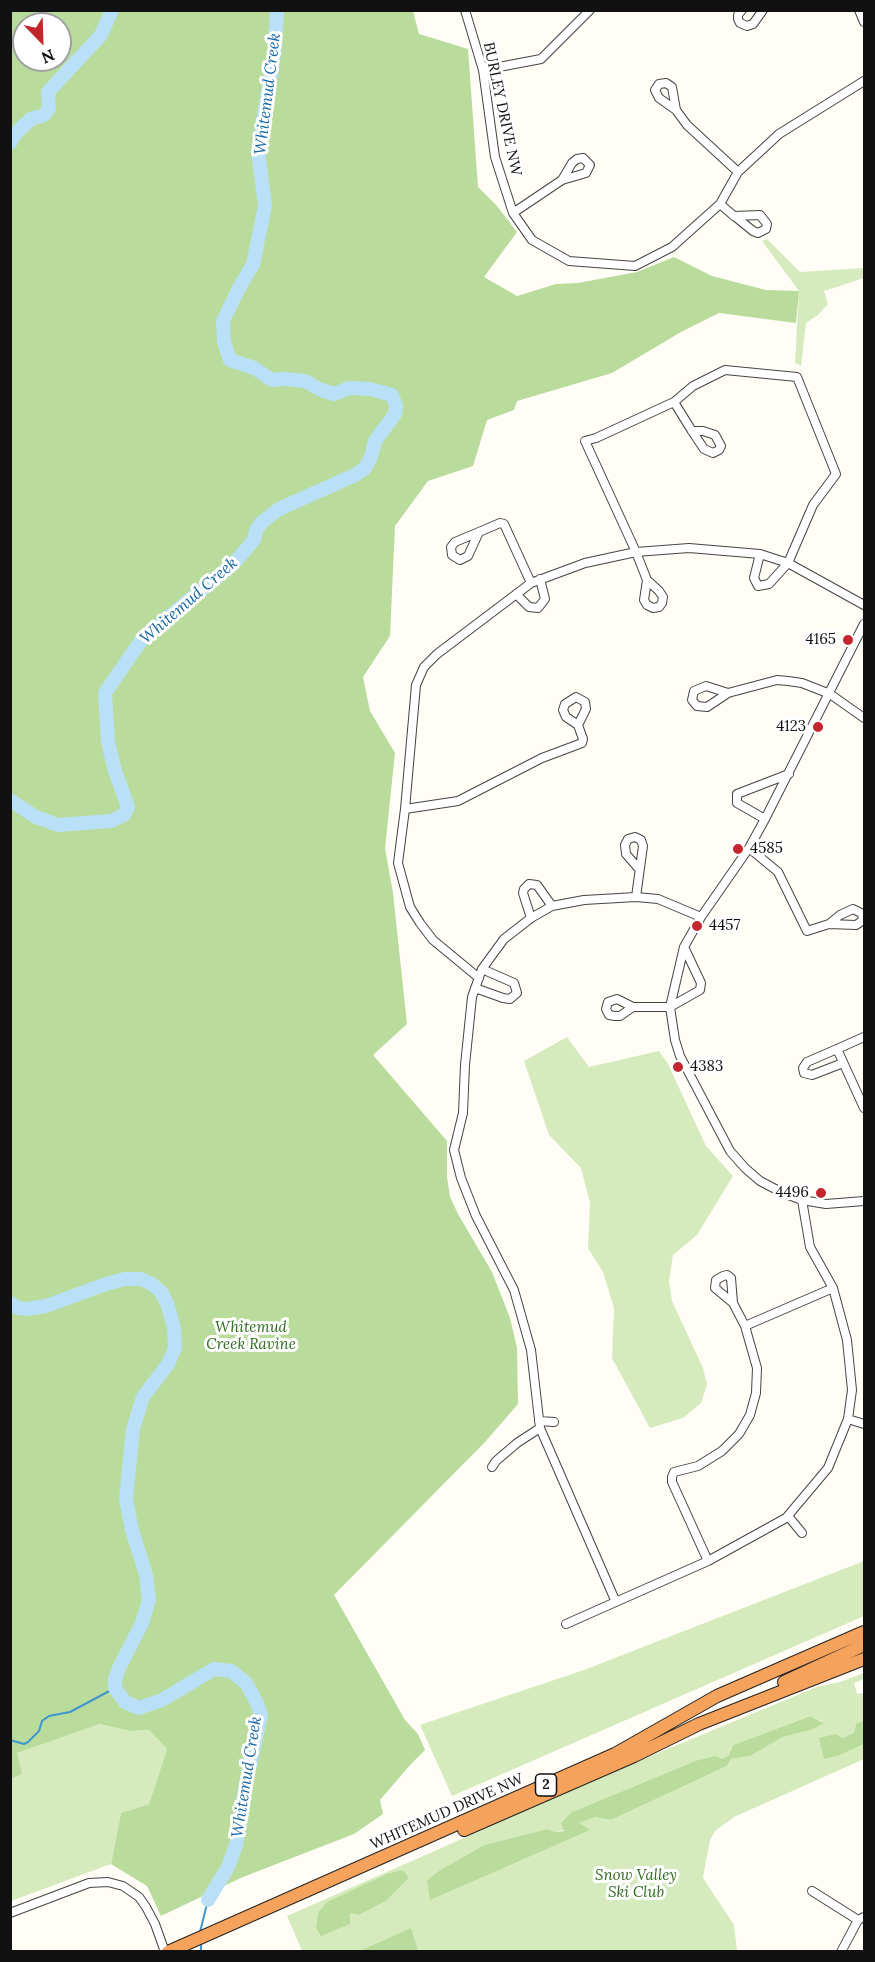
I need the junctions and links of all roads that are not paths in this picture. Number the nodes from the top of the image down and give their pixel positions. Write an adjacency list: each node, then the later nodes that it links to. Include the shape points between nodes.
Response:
1 (465, 10): 7 (street, BURLEY DRIVE NW)
2 (590, 10): 7 (street, via 541,59)
3 (742, 10): 4 (street, via 738,19 747,26)
4 (763, 10)
5 (859, 10): 6 (street)
6 (864, 22)
7 (483, 70): 13 (street, BURLEY DRIVE NW, via 495,157)
8 (864, 81): 10 (street, BURLEY DRIVE NW, via 779,134)
9 (676, 110): 10 (street)
10 (738, 172): 12 (street, BURLEY DRIVE NW)
11 (562, 180): 13 (street)
12 (720, 204): 13 (street, BURLEY DRIVE NW, via 672,247 635,266 569,261 532,240); 14 (street)
13 (513, 213)
14 (734, 216)
15 (674, 402): 16 (street); 18 (street, via 585,441); 20 (street, via 693,386 725,370 797,377 836,474 813,505)
16 (692, 431)
17 (479, 532): 23 (street, via 504,524)
18 (636, 552): 19 (street, via 689,548); 21 (street, via 585,563); 22 (street)
19 (760, 554): 20 (street); 20 (street, via 754,578 758,586 769,584)
20 (788, 563): 25 (street)
21 (540, 579): 23 (street); 24 (street, via 545,599 538,608 529,607)
22 (646, 580)
23 (531, 583): 24 (street)
24 (516, 594): 32 (street, via 424,667 416,685)
25 (864, 605)
26 (864, 624): 28 (street)
27 (728, 693): 28 (street, via 777,680 802,683)
28 (830, 694): 29 (street); 31 (street)
29 (864, 718)
30 (578, 725): 32 (street, via 582,743 542,758 458,801)
31 (789, 774): 33 (street); 33 (street, via 737,794 737,803)
32 (405, 809): 43 (street, via 398,863 411,907 433,940)
33 (765, 819): 34 (street)
34 (748, 848): 38 (street); 40 (street, via 778,872 807,931)
35 (639, 869): 36 (street)
36 (636, 897): 37 (street); 38 (street, via 658,899)
37 (552, 906): 39 (street); 39 (street, via 537,885 529,884 523,894)
38 (700, 917): 41 (street)
39 (531, 918): 42 (street, via 504,939)
40 (830, 924)
41 (684, 947): 46 (street); 46 (street, via 702,986 697,993)
42 (482, 969): 43 (street); 44 (street, via 514,983 517,993 510,999)
43 (479, 978): 44 (street)
44 (475, 988): 58 (street, via 463,1113 454,1150 476,1216 514,1290 531,1350)
45 (633, 1007): 46 (street)
46 (670, 1007): 51 (street, via 680,1056 730,1151 760,1180)
47 (864, 1036): 48 (street)
48 (837, 1049): 49 (street); 49 (street, via 807,1062 804,1073 812,1075)
49 (843, 1063): 50 (street)
50 (864, 1108)
51 (802, 1200): 52 (street, via 826,1204); 53 (street, via 810,1247)
52 (864, 1201)
53 (833, 1288): 55 (street); 56 (street, via 847,1340 852,1390)
54 (732, 1303): 55 (street)
55 (745, 1326): 63 (street, via 757,1368 750,1415 722,1451 698,1466 674,1472 672,1477)
56 (848, 1419): 59 (street); 61 (street, via 828,1468)
57 (554, 1422): 58 (street)
58 (539, 1424): 60 (street); 64 (street)
59 (864, 1424)
60 (492, 1467)
61 (788, 1516): 62 (street); 63 (street)
62 (802, 1533)
63 (708, 1561): 64 (street)
64 (615, 1600): 65 (street)
65 (566, 1624)
66 (864, 1632): 70 (highway, WHITEMUD DRIVE NW / 2, via 717,1696 615,1754)
67 (864, 1645): 69 (highway)
68 (864, 1659): 69 (highway, WHITEMUD DRIVE NW / 2)
69 (699, 1724): 70 (highway, WHITEMUD DRIVE NW / 2, via 634,1756)
70 (371, 1867): 74 (highway, WHITEMUD DRIVE NW / 2); 75 (highway, WHITEMUD DRIVE NW / 2)
71 (812, 1891): 73 (street)
72 (10, 1912): 74 (street, via 89,1883 116,1884 131,1890 147,1907)
73 (861, 1918): 76 (street)
74 (167, 1952)
75 (186, 1952)
76 (841, 1952)

